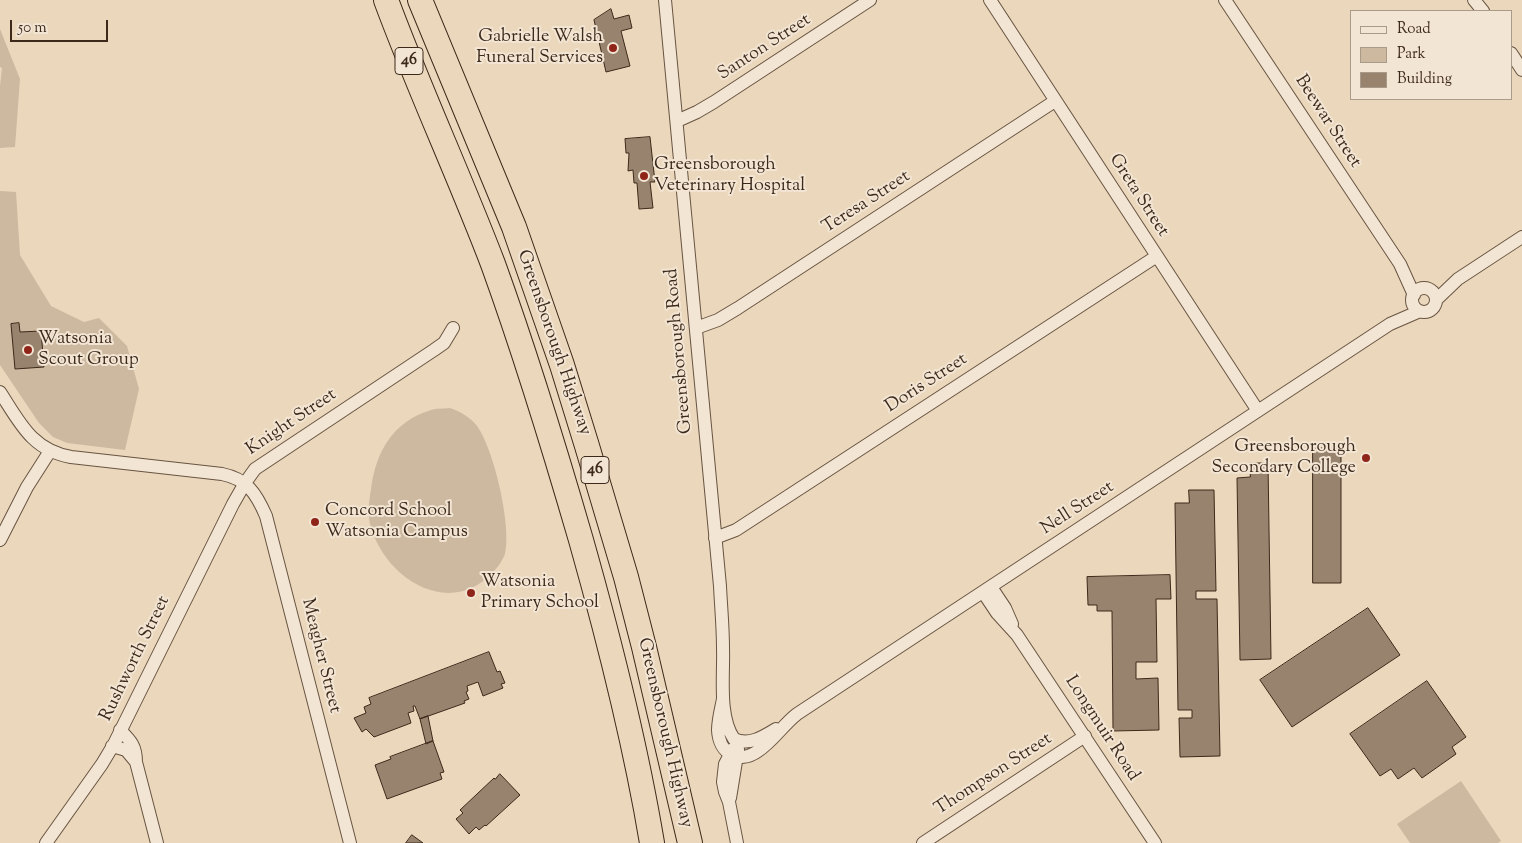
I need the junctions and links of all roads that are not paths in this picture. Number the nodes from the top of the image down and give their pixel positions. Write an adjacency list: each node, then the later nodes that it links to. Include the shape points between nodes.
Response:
1 (386, 0): 36 (highway, Greensborough Highway / 46, via 492,263 562,473 635,753)
2 (420, 0): 37 (highway, Greensborough Highway / 46, via 514,227 573,401 638,621)
3 (665, 0): 12 (street, Greensborough Road)
4 (870, 0): 12 (street, Santon Street, via 714,102)
5 (990, 0): 11 (street, Greta Street)
6 (1225, 0): 15 (street, Beewar Street)
7 (1474, 0): 8 (street)
8 (1482, 10)
9 (1512, 55): 10 (street)
10 (1522, 70)
11 (1055, 101): 14 (street, Greta Street); 17 (street, Teresa Street, via 738,308)
12 (677, 121): 17 (street, Greensborough Road)
13 (1522, 236): 15 (street, Nell Street)
14 (1156, 256): 19 (street, Greta Street); 22 (street, Doris Street, via 736,530)
15 (1423, 298): 19 (street, Nell Street, via 1390,324)
16 (453, 328): 21 (street, Knight Street, via 444,343 260,464)
17 (696, 328): 22 (street, Greensborough Road)
18 (0, 392): 20 (street, via 28,433)
19 (1258, 411): 24 (street, Nell Street)
20 (45, 448): 21 (street, Knight Street, via 72,457 230,475); 23 (street)
21 (245, 483): 27 (street, Rushworth Street); 35 (street, Meagher Street, via 266,516)
22 (716, 538): 25 (street, Greensborough Road, via 723,638)
23 (0, 540)
24 (987, 589): 26 (street, Nell Street); 28 (street, Longmuir Road, via 1005,608 1017,635)
25 (723, 699): 29 (street, Greensborough Road, via 730,733); 31 (street, Greensborough Road, via 718,732 724,749)
26 (786, 724): 29 (street, Nell Street, via 753,741); 31 (street, Nell Street, via 757,752 748,757)
27 (120, 730): 30 (street, Rushworth Street); 32 (street, via 134,746)
28 (1085, 736): 39 (street, Thompson Street); 40 (street, Longmuir Road)
29 (740, 742): 31 (street)
30 (112, 746): 32 (street, via 126,750); 33 (street, Rushworth Street)
31 (733, 756): 38 (street, via 729,802)
32 (136, 762): 34 (street)
33 (46, 843)
34 (157, 843)
35 (350, 843)
36 (652, 843)
37 (690, 843)
38 (737, 843)
39 (923, 843)
40 (1155, 843)

